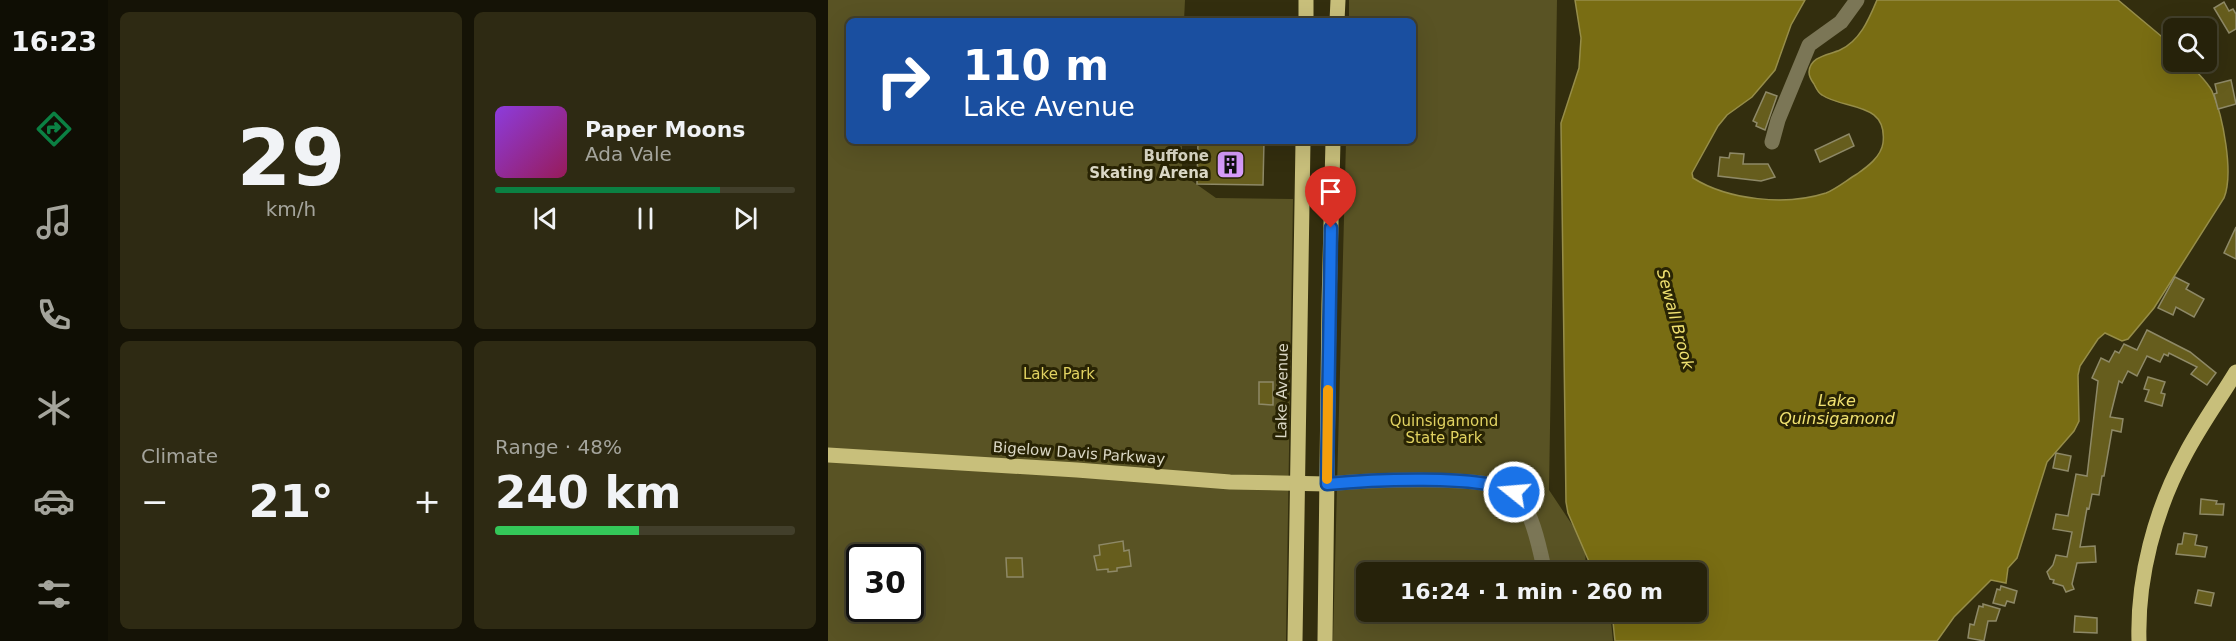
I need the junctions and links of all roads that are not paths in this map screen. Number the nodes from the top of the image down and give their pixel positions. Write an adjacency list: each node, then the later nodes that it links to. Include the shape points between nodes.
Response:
1 (1306, 0): 4 (main road)
2 (1338, 0): 5 (main road)
3 (1857, 0): 6 (street, via 1841,22 1809,45)
4 (1306, 18)
5 (1337, 18)
6 (1772, 142)
7 (1303, 144): 11 (main road, Lake Avenue)
8 (1333, 144): 12 (main road)
9 (2236, 372): 16 (main road, via 2185,454 2165,499 2146,564)
10 (828, 455): 11 (main road, Bigelow Davis Parkway)
11 (1299, 484): 12 (main road, Bigelow Davis Parkway); 14 (main road, Lake Avenue)
12 (1327, 484): 13 (street, via 1475,482 1503,486 1514,492 1525,507); 15 (main road)
13 (1543, 562)
14 (1295, 641)
15 (1325, 641)
16 (2139, 641)

